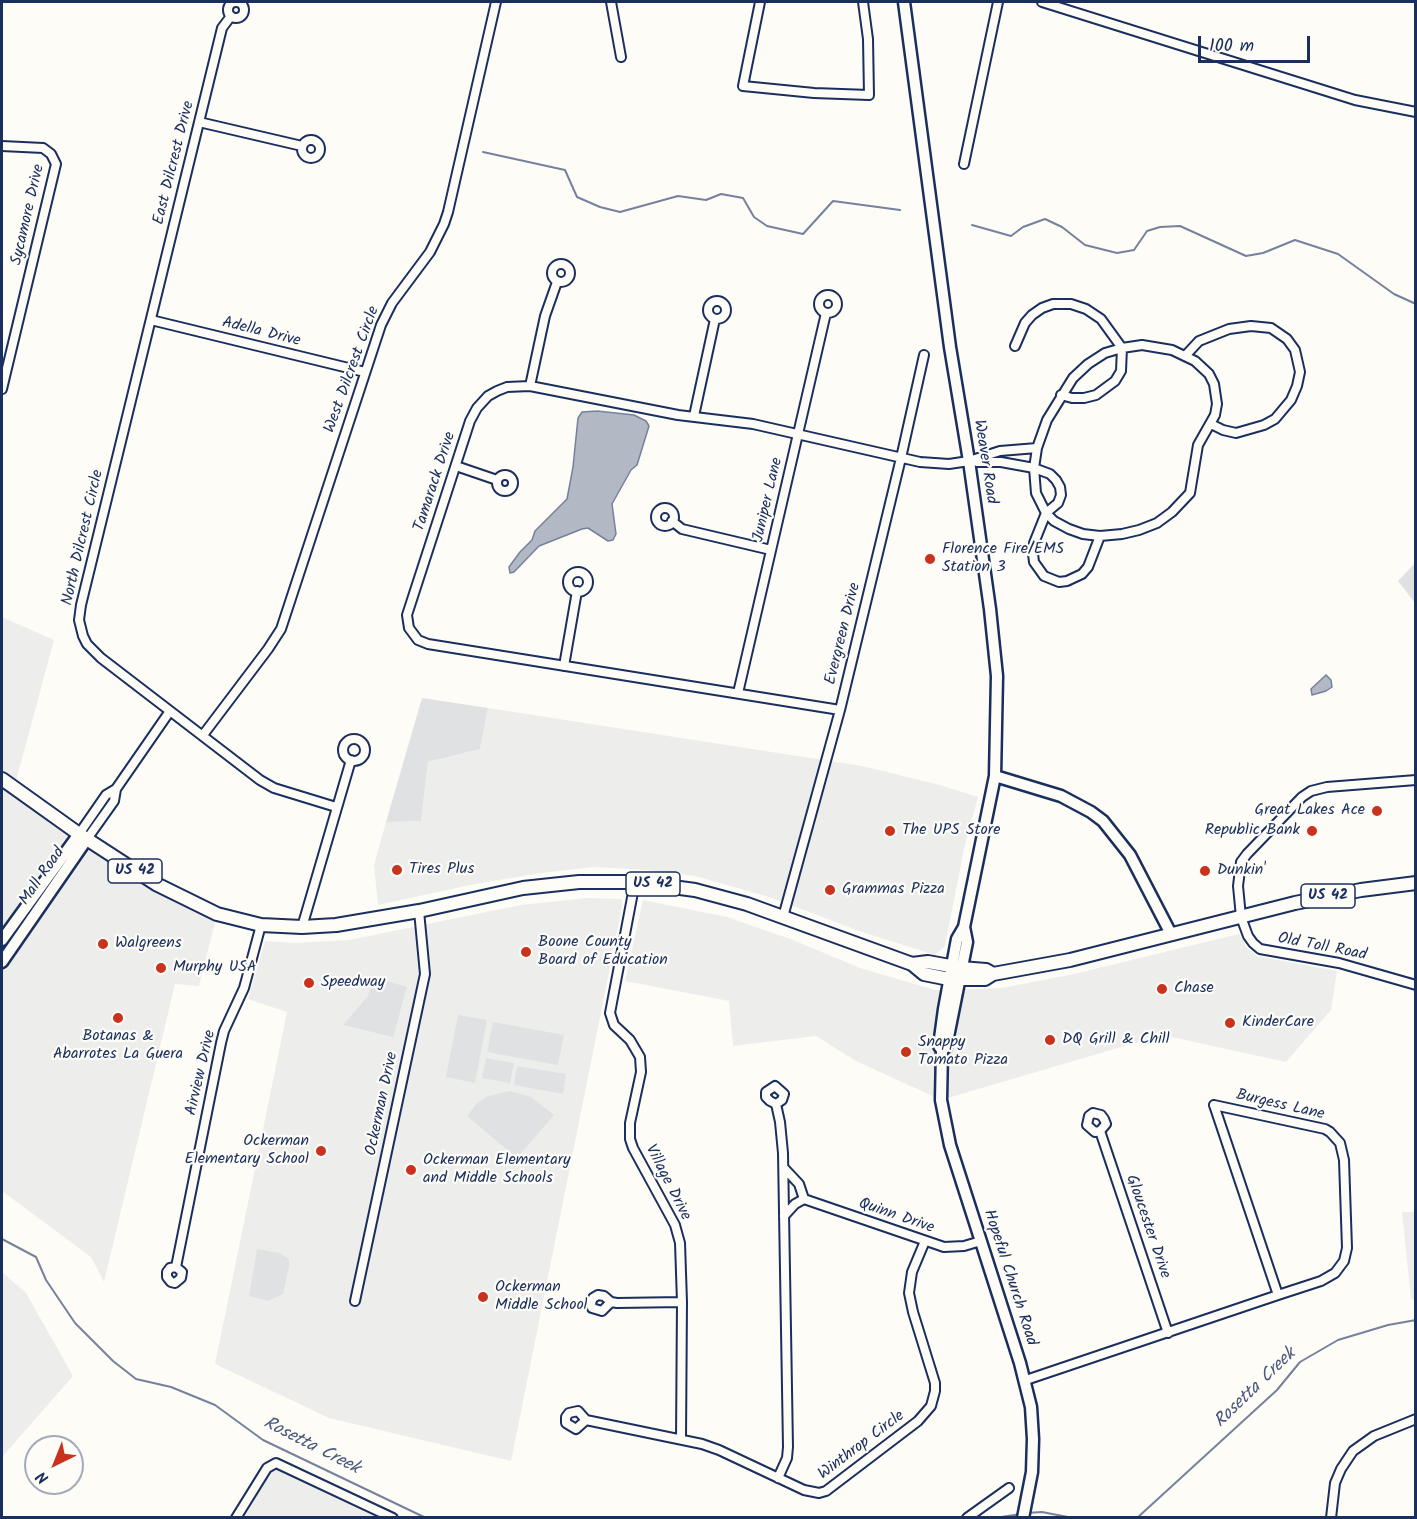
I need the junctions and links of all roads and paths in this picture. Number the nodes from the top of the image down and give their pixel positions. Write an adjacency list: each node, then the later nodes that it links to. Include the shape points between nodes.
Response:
1 (496, 2): 23 (street, West Dilcrest Circle, via 448,212 430,252 386,313)
2 (611, 2): 9 (street)
3 (759, 2): 4 (street, via 742,86 869,95 868,39)
4 (862, 2)
5 (904, 2): 32 (main road, Weaver Road)
6 (998, 2): 14 (street)
7 (1042, 2): 10 (street, via 1346,97)
8 (231, 16): 11 (street, East Dilcrest Drive, via 222,28)
9 (621, 57)
10 (1416, 112)
11 (199, 122): 13 (street); 18 (street, East Dilcrest Drive)
12 (2, 146): 25 (street, Sycamore Drive, via 42,148 55,160)
13 (302, 146)
14 (964, 164)
15 (557, 282): 24 (street, via 545,316)
16 (826, 313): 29 (street, Juniper Lane)
17 (715, 319): 27 (street)
18 (151, 320): 23 (street, Adella Drive); 44 (street, North Dilcrest Circle, via 80,620 83,636 93,651)
19 (1015, 346): 20 (street, via 1032,315 1060,303 1086,309 1101,319)
20 (1122, 348): 22 (street, via 1157,346); 26 (street, via 1088,364); 26 (street, via 1122,371 1106,390 1084,398)
21 (924, 355): 31 (street, Evergreen Drive)
22 (1185, 356): 28 (street, via 1203,367 1214,384 1217,404); 28 (street, via 1198,341 1229,329 1251,326 1271,328 1295,350 1300,372 1297,386 1275,419 1236,434)
23 (365, 372): 45 (street, West Dilcrest Circle, via 280,628)
24 (530, 386): 27 (street, Tamarack Drive); 33 (street, Tamarack Drive, via 507,387 481,402 470,421)
25 (2, 389)
26 (1061, 395): 30 (street)
27 (694, 416): 29 (street, Tamarack Drive)
28 (1211, 424): 38 (street, via 1198,446 1190,493 1173,512 1140,530)
29 (799, 434): 31 (street, Tamarack Drive); 39 (street, Juniper Lane)
30 (1037, 448): 32 (street, via 1000,451); 34 (street)
31 (901, 458): 32 (street, Tamarack Drive, via 949,464); 43 (street, Evergreen Drive)
32 (969, 462): 34 (street, Tamarack Drive); 47 (main road, Weaver Road, via 997,676)
33 (456, 466): 35 (street); 41 (street, Tamarack Drive, via 409,609 409,628 418,640 428,644)
34 (1034, 468): 36 (street, via 1036,493); 36 (street, via 1050,474 1060,487 1058,503)
35 (497, 480)
36 (1046, 513): 38 (street, via 1069,529); 38 (street, via 1033,554 1038,570 1051,580 1067,581 1082,574)
37 (672, 521): 39 (street, via 682,529)
38 (1100, 536)
39 (771, 550): 42 (street, Juniper Lane)
40 (577, 591): 41 (street)
41 (564, 666): 42 (street, Tamarack Drive)
42 (738, 693): 43 (street, Tamarack Drive)
43 (840, 710): 55 (street, Evergreen Drive)
44 (170, 711): 45 (street, North Dilcrest Circle); 51 (street, via 116,789 106,795)
45 (203, 735): 50 (street, North Dilcrest Circle, via 274,788)
46 (351, 760): 50 (street)
47 (996, 776): 59 (main road, via 1061,796 1103,821 1130,855); 62 (main road, Weaver Road, via 964,927 957,939)
48 (2, 780): 51 (main road, US 42)
49 (1416, 780): 56 (street, Old Toll Road, via 1327,787 1302,797 1241,862)
50 (336, 807): 58 (street)
51 (83, 836): 57 (main road, US 42, via 174,894 218,914); 60 (main road, Mall Road); 61 (main road, Mall Road)
52 (635, 882): 54 (main road, US 42, via 554,883); 55 (main road, US 42, via 695,890); 75 (street, Village Drive, via 610,1013 614,1025 640,1056 630,1139 678,1234)
53 (1416, 884): 56 (main road, US 42, via 1329,896)
54 (419, 911): 58 (main road, US 42); 73 (street, Ockerman Drive, via 425,974)
55 (783, 917): 62 (main road, US 42, via 912,964 928,962)
56 (1241, 917): 59 (main road, US 42); 63 (street, Old Toll Road, via 1250,940 1264,951 1338,963)
57 (261, 925): 58 (main road, US 42); 71 (street, Airview Drive, via 244,988 221,1043)
58 (302, 927)
59 (1171, 934): 62 (main road, US 42, via 985,979)
60 (2, 940)
61 (2, 962)
62 (956, 973): 70 (main road, Hopeful Church Road, via 939,1046 944,1123)
63 (1416, 985)
64 (776, 1104): 66 (street)
65 (1100, 1131): 76 (street, Gloucester Drive)
66 (784, 1168): 67 (street, via 799,1184); 68 (street)
67 (804, 1199): 68 (street); 69 (street, Quinn Drive)
68 (784, 1216): 81 (street, via 788,1447)
69 (925, 1241): 70 (street, Quinn Drive, via 954,1247); 81 (street, Winthrop Circle, via 912,1272 909,1293 935,1383 931,1406 918,1421 826,1491 811,1492)
70 (981, 1241): 77 (main road, Hopeful Church Road)
71 (176, 1267)
72 (1278, 1296): 72 (street, Burgess Lane, via 1329,1278 1344,1261 1347,1248 1343,1150 1325,1129 1214,1105); 76 (street, Burgess Lane)
73 (355, 1301)
74 (611, 1302): 75 (street)
75 (682, 1302): 80 (street, Village Drive)
76 (1168, 1333): 77 (street, Burgess Lane)
77 (1026, 1380): 86 (main road, Hopeful Church Road, via 1034,1439 1030,1490)
78 (1416, 1419): 87 (street, via 1374,1436 1353,1451 1335,1484)
79 (586, 1420): 80 (street, Winthrop Circle)
80 (681, 1439): 81 (street, Winthrop Circle, via 719,1450)
81 (778, 1478)
82 (1009, 1488): 85 (street)
83 (236, 1518): 84 (street, via 267,1468 276,1463)
84 (393, 1518)
85 (967, 1518)
86 (1023, 1518)
87 (1331, 1518)

